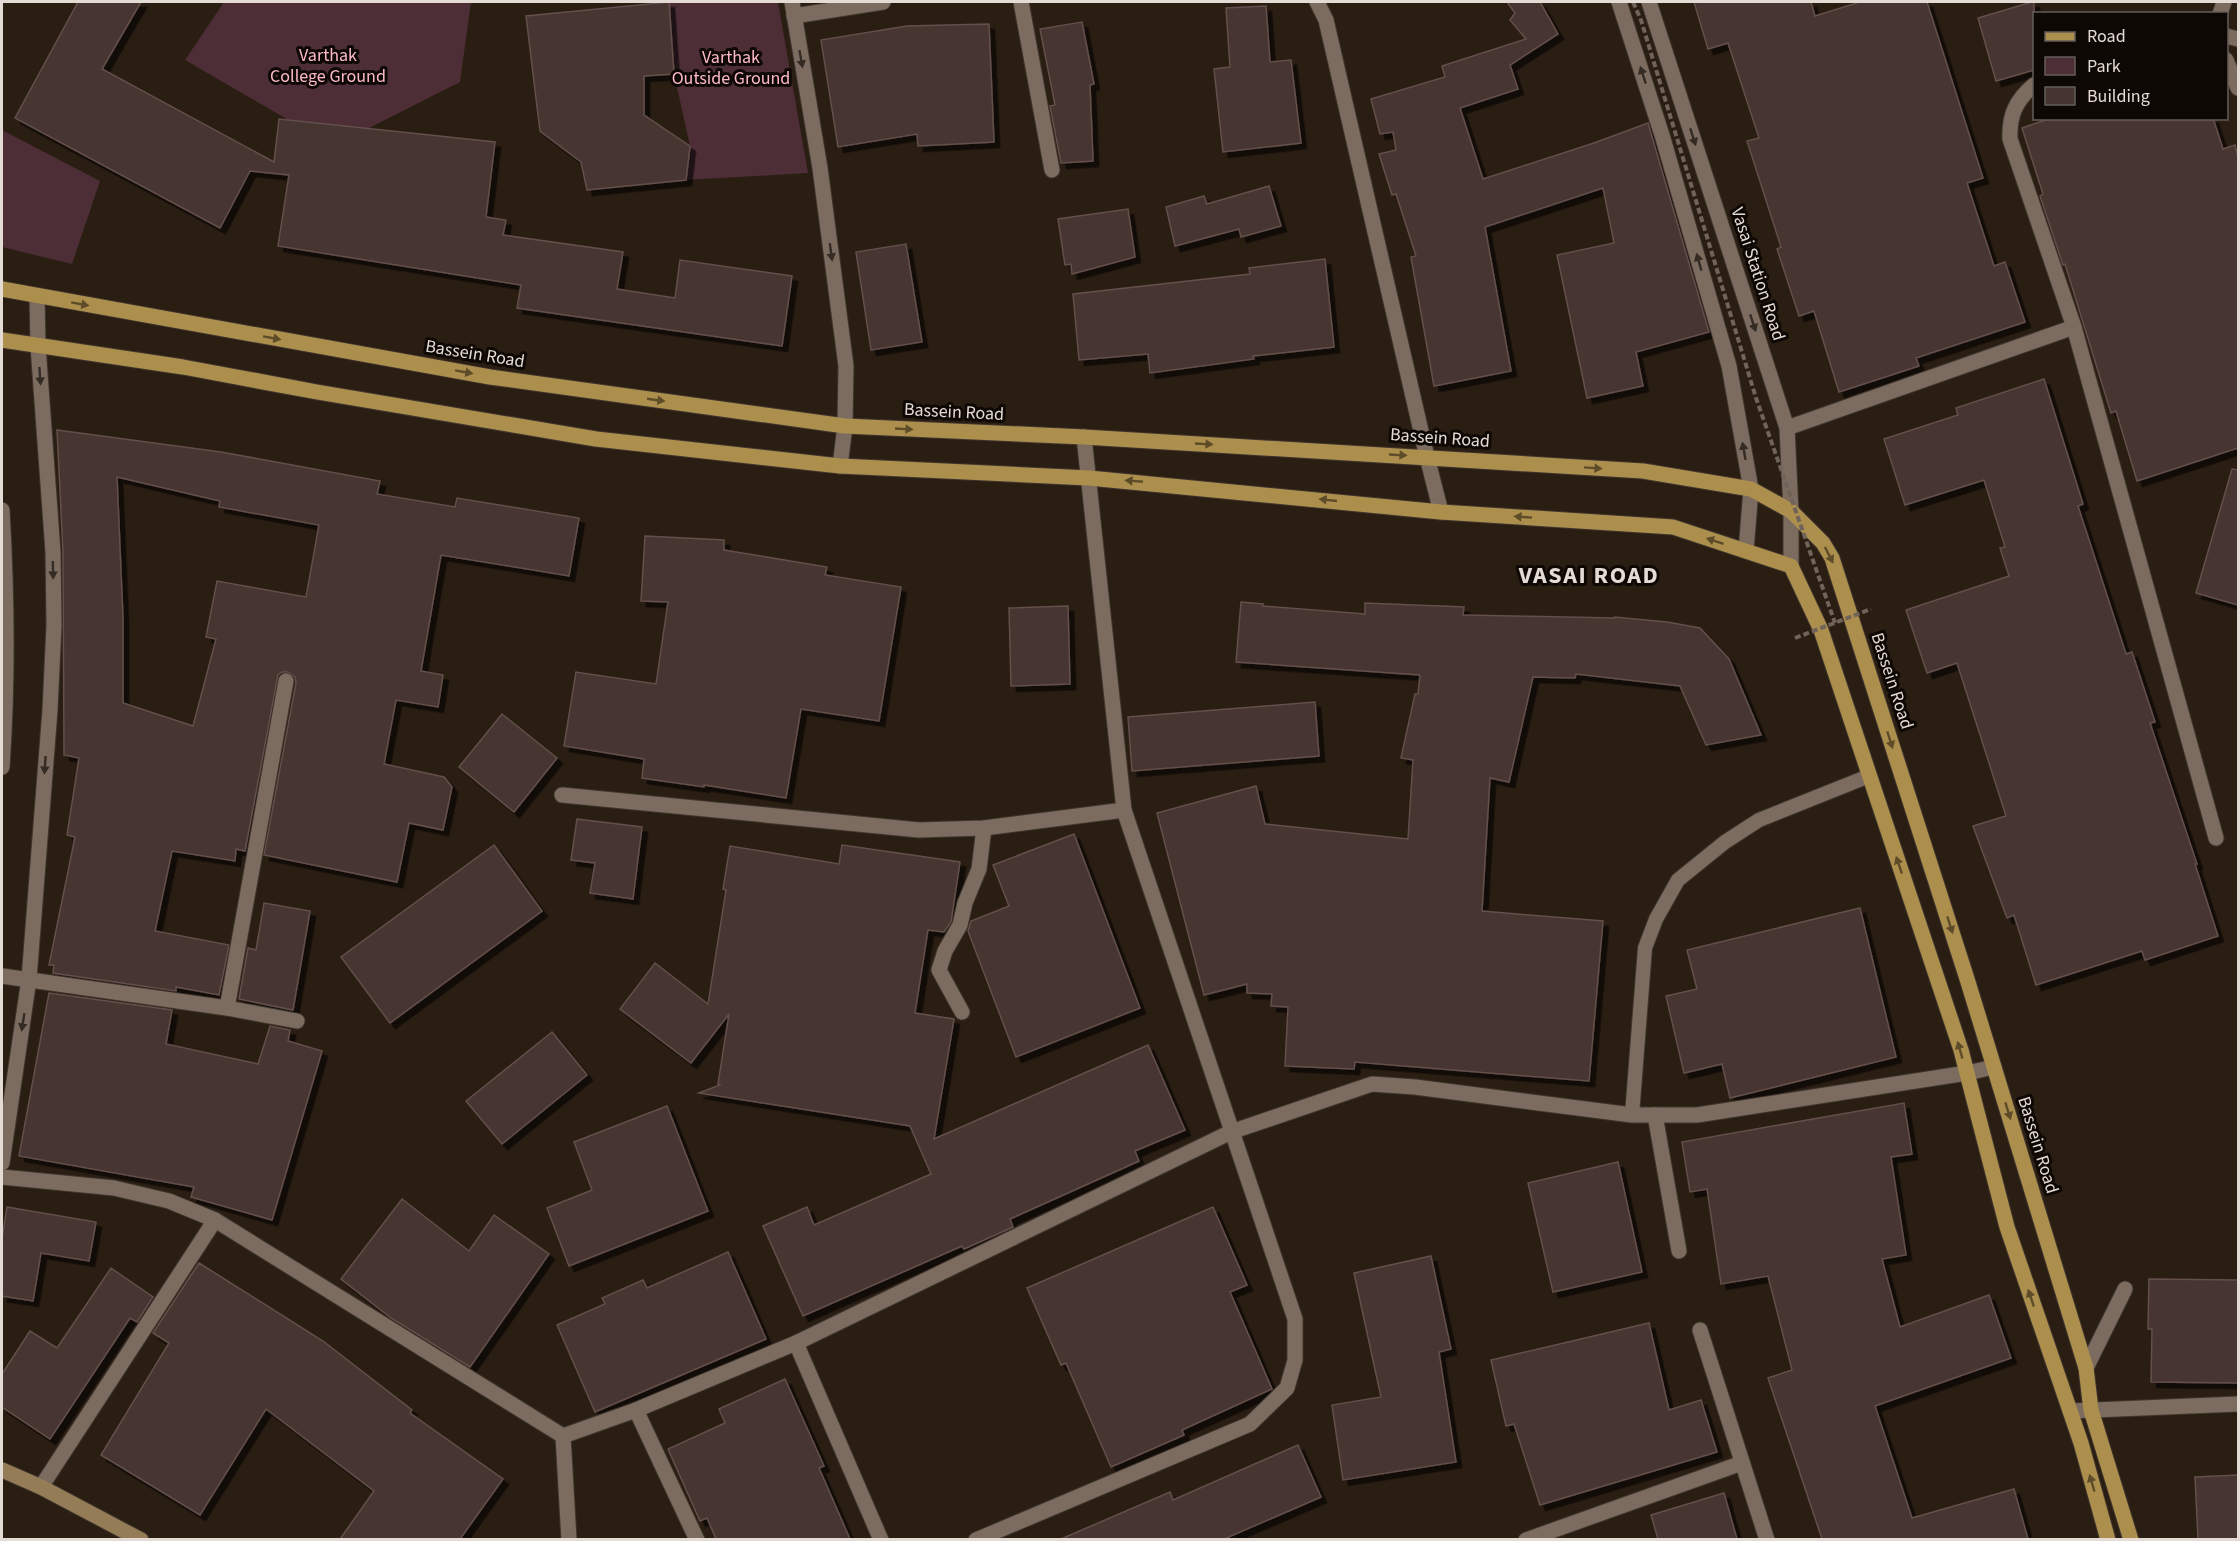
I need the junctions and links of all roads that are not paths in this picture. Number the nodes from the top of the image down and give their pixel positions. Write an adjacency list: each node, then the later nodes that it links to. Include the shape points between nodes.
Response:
1 (884, 2): 6 (street)
2 (1021, 2): 10 (street)
3 (1317, 2): 19 (street, via 1326,20)
4 (1619, 2): 22 (street, one-way to 4, via 1728,366 1662,135)
5 (1648, 2): 17 (street, Vasai Station Road, one-way to 17)
6 (793, 9): 16 (street, one-way to 16, via 820,168 846,366)
7 (2228, 65): 9 (street)
8 (2033, 86): 13 (street, via 2020,97 2009,120 2010,139)
9 (2238, 88)
10 (1052, 170)
11 (2, 289): 12 (main road, Bassein Road)
12 (38, 296): 15 (street); 16 (main road, Bassein Road, one-way to 16, via 490,377)
13 (2074, 327): 17 (street); 34 (street)
14 (2, 340): 15 (main road)
15 (38, 346): 20 (main road, via 183,367 596,439); 36 (street, one-way to 36, via 53,552 54,625)
16 (846, 426): 18 (main road, Bassein Road, one-way to 18); 20 (street)
17 (1787, 428): 24 (street, Vasai Station Road)
18 (1084, 437): 19 (main road, Bassein Road, one-way to 19); 21 (street)
19 (1427, 457): 22 (main road, Bassein Road, one-way to 22, via 1643,471); 25 (street)
20 (840, 466): 21 (main road)
21 (1089, 478): 25 (main road, one-way to 21); 32 (street)
22 (1751, 489): 24 (main road, Bassein Road); 26 (street)
23 (2, 510): 29 (street, via 6,710)
24 (1791, 511): 27 (street, Vasai Station Road); 40 (main road, Bassein Road, one-way to 40, via 1823,543 1832,558)
25 (1441, 512): 26 (main road, one-way to 25, via 1673,527)
26 (1746, 551): 27 (main road)
27 (1791, 566): 30 (main road, via 1821,630)
28 (286, 681): 37 (street)
29 (2, 766)
30 (1869, 776): 41 (main road, one-way to 30); 42 (lane, via 1759,820 1678,880 1645,948)
31 (562, 795): 33 (street, via 919,830)
32 (1124, 810): 33 (street); 44 (street)
33 (984, 828): 38 (street, via 979,868 960,925 939,970)
34 (2216, 838)
35 (2, 976): 36 (street)
36 (29, 979): 37 (street); 45 (street, one-way to 45)
37 (227, 1008): 39 (street)
38 (962, 1012)
39 (297, 1021)
40 (1994, 1067): 41 (street); 52 (main road, Bassein Road, one-way to 52)
41 (1967, 1073): 43 (street, via 1697,1114); 56 (main road, one-way to 41, via 2007,1227)
42 (1632, 1115): 43 (street); 44 (street, via 1372,1084)
43 (1654, 1115): 48 (street)
44 (1231, 1132): 51 (street); 65 (street, via 1295,1319 1295,1360 1287,1388 1250,1424)
45 (2, 1163)
46 (2, 1177): 47 (street, via 114,1188 169,1201)
47 (215, 1220): 57 (street); 60 (street)
48 (1679, 1251)
49 (2125, 1289): 52 (street)
50 (1700, 1330): 58 (street)
51 (796, 1343): 54 (street); 64 (street)
52 (2086, 1368): 55 (main road, Bassein Road)
53 (2238, 1404): 55 (street)
54 (636, 1410): 57 (street); 63 (street)
55 (2091, 1410): 56 (street); 69 (main road, Bassein Road)
56 (2070, 1411): 68 (main road, one-way to 56)
57 (564, 1436): 62 (street)
58 (1742, 1463): 66 (street); 67 (street)
59 (2, 1470): 60 (street)
60 (41, 1487): 61 (street)
61 (141, 1539)
62 (568, 1539)
63 (697, 1539)
64 (881, 1539)
65 (976, 1539)
66 (1526, 1539)
67 (1767, 1539)
68 (2108, 1539)
69 (2131, 1539)

